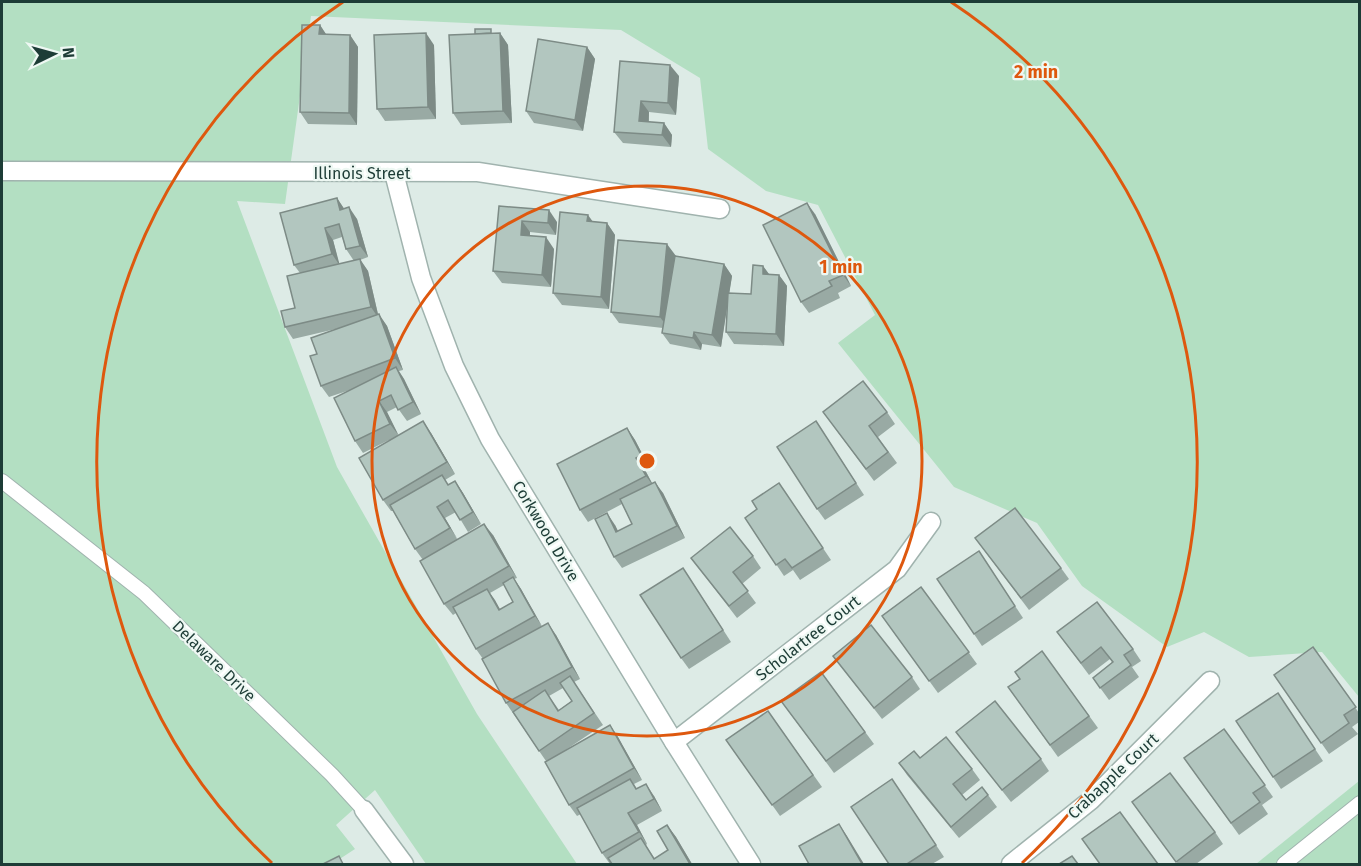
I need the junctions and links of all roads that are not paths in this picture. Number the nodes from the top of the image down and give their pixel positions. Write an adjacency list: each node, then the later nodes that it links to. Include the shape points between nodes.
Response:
1 (2, 171): 2 (street, Illinois Street)
2 (394, 173): 3 (street, Illinois Street, via 478,172); 7 (street, Corkwood Drive, via 421,278 454,366 490,439)
3 (720, 209)
4 (2, 481): 9 (lane, Delaware Drive, via 144,593)
5 (931, 522): 7 (street, Scholartree Court, via 897,569)
6 (1210, 681): 12 (street, Crabapple Court, via 1090,800)
7 (674, 742): 11 (street, Corkwood Drive)
8 (1359, 802): 13 (lane)
9 (364, 810): 10 (street, Delaware Drive)
10 (404, 864)
11 (751, 864)
12 (1011, 864)
13 (1284, 864)

